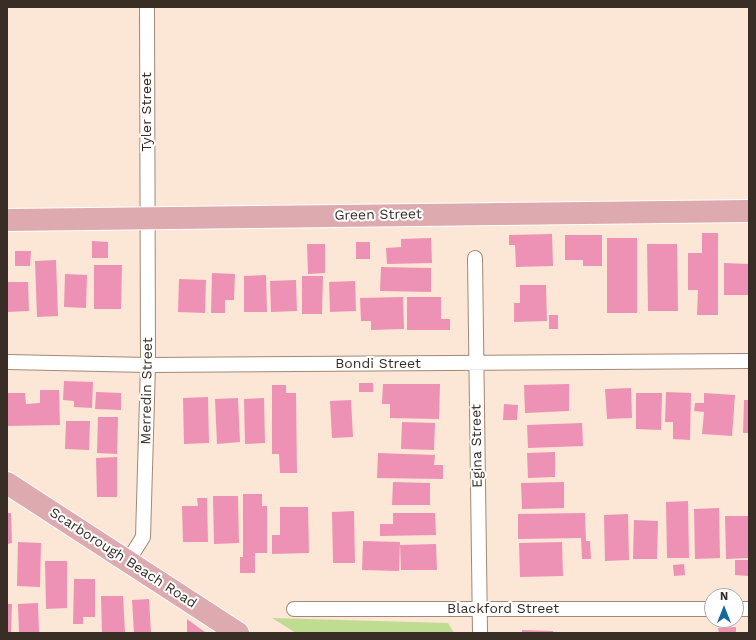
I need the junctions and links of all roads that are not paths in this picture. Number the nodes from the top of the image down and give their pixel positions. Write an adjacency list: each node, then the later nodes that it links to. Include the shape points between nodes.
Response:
1 (148, 7): 3 (street, Tyler Street)
2 (749, 211): 3 (main road, Green Street)
3 (148, 217): 4 (main road, Green Street); 9 (street, Merredin Street)
4 (7, 220)
5 (475, 258): 8 (street, Egina Street)
6 (749, 361): 8 (street, Bondi Street)
7 (7, 362): 9 (street, Bondi Street)
8 (476, 363): 9 (street, Bondi Street); 13 (street, Egina Street)
9 (148, 365): 11 (street, Merredin Street, via 143,537)
10 (7, 483): 11 (main road, Scarborough Beach Road)
11 (128, 561): 15 (main road, Scarborough Beach Road)
12 (294, 609): 13 (street, Blackford Street)
13 (480, 609): 14 (street, Blackford Street); 16 (street, Egina Street)
14 (704, 609)
15 (238, 633)
16 (480, 633)

